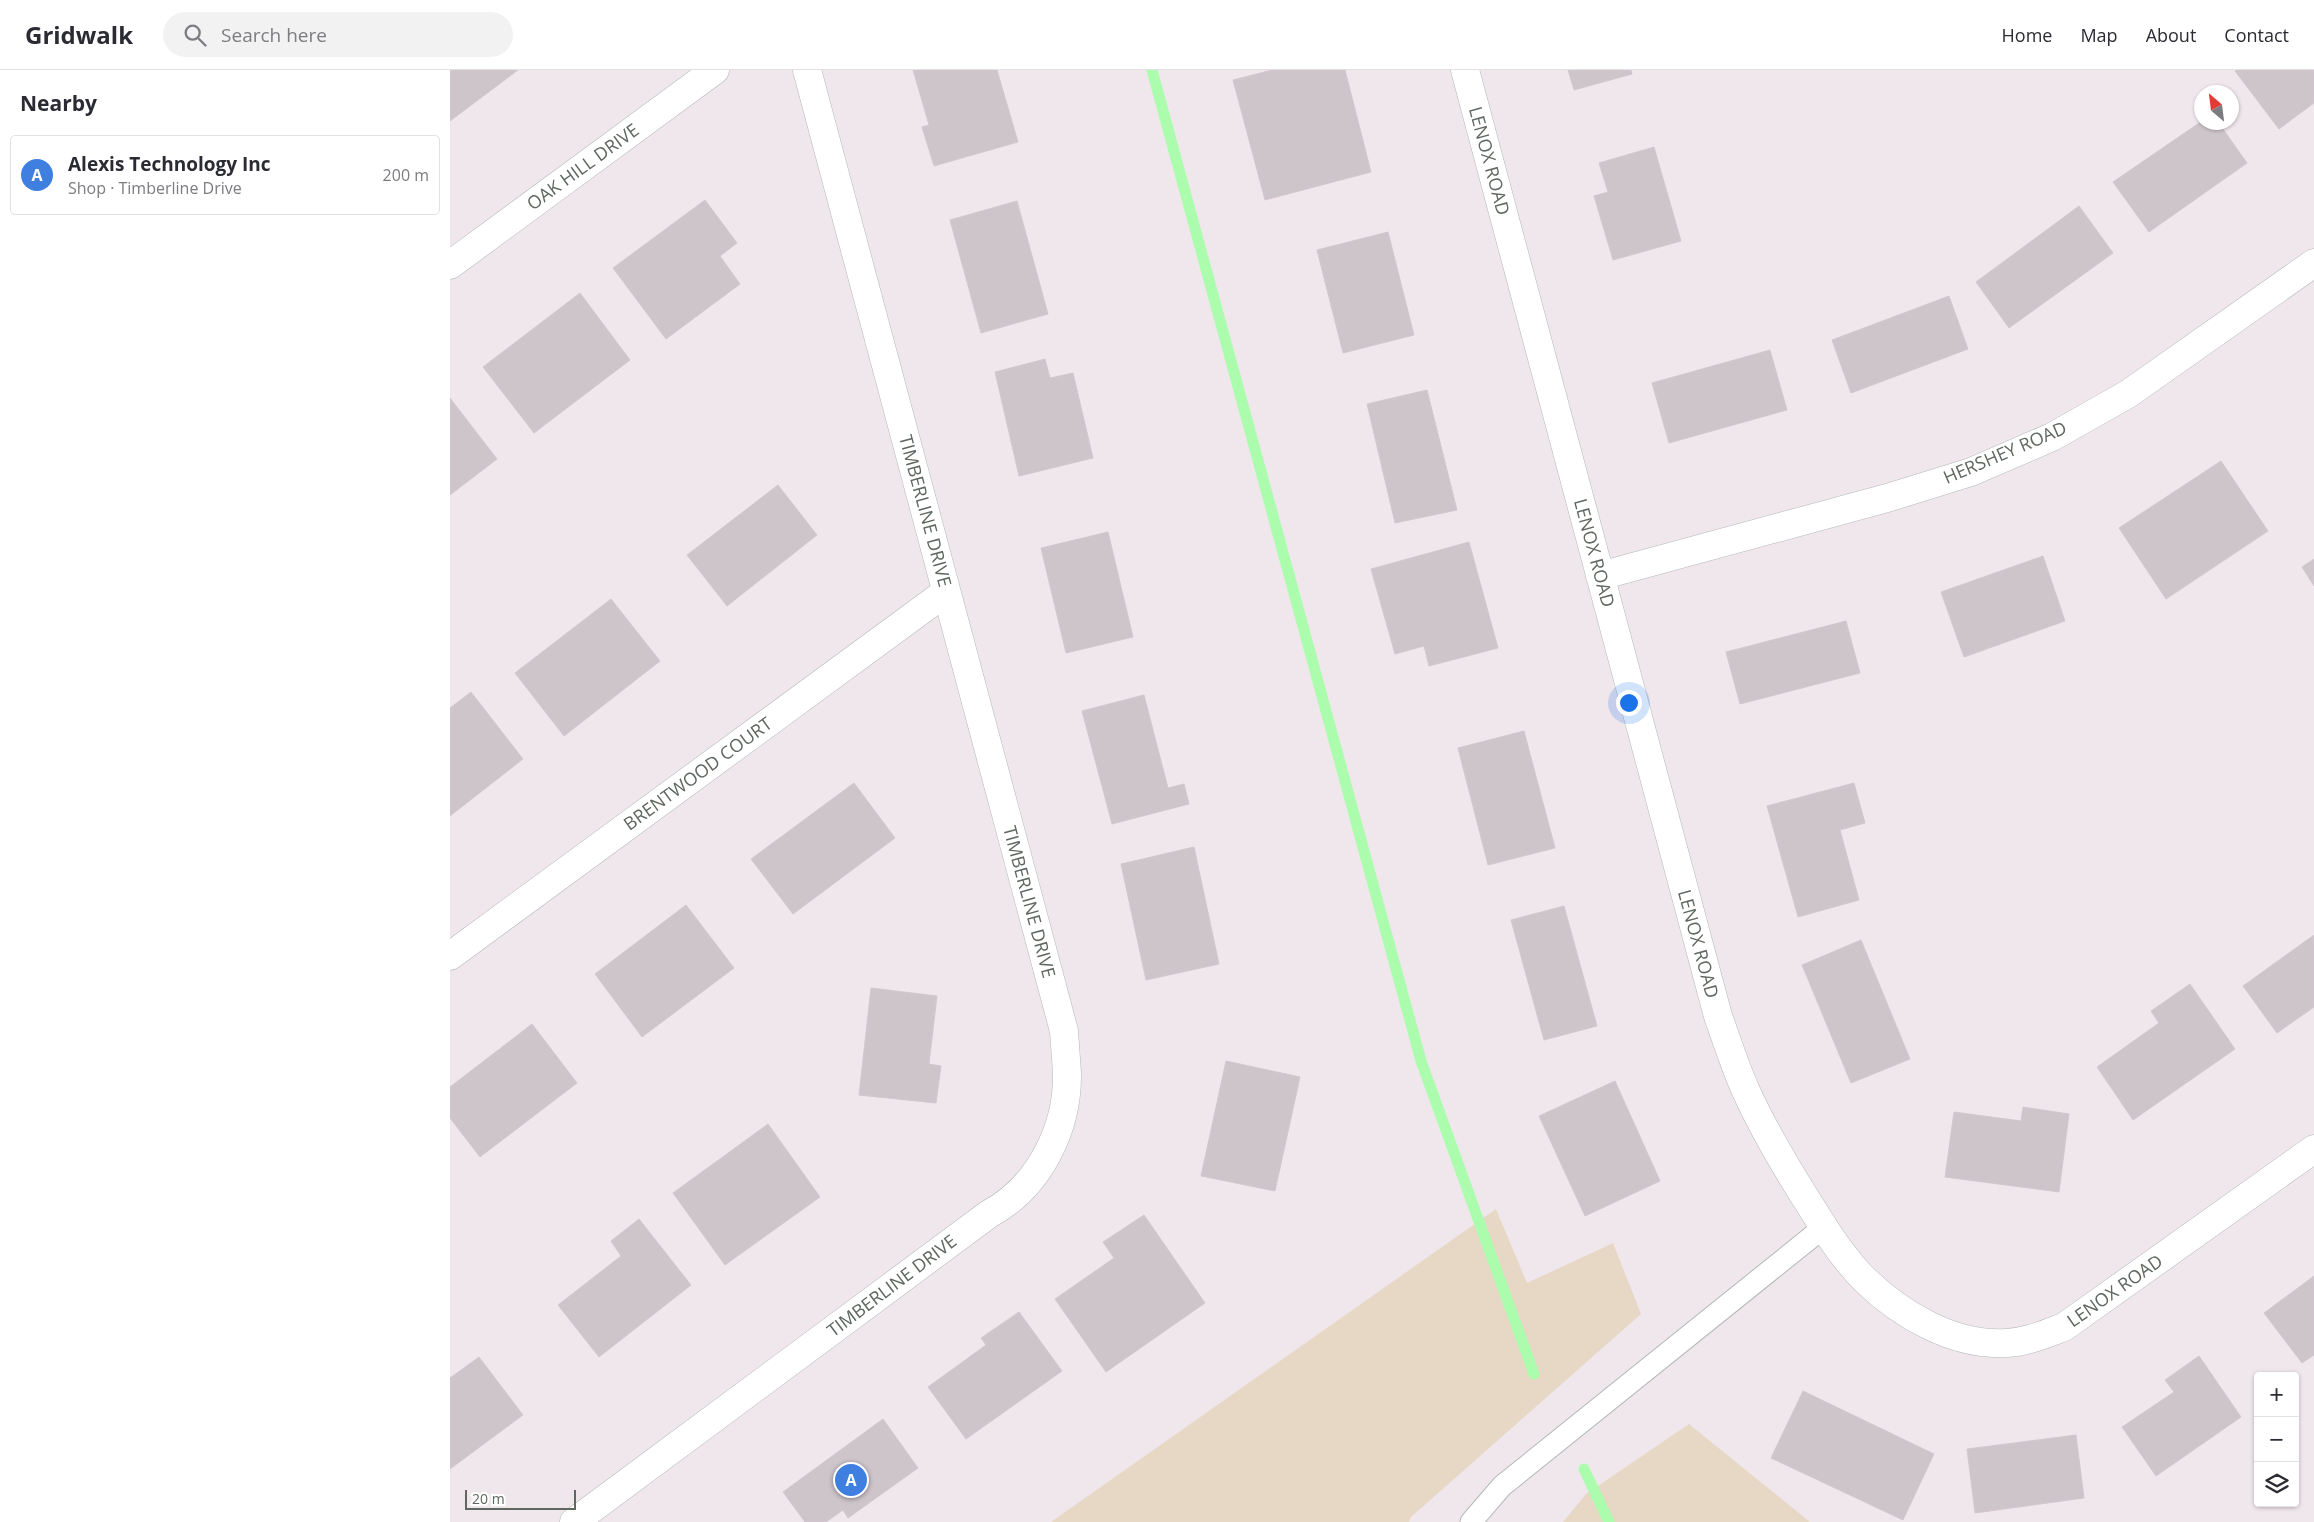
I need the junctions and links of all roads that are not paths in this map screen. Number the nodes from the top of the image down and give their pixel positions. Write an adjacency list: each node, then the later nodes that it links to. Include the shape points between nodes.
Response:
1 (715, 70): 5 (street, OAK HILL DRIVE)
2 (807, 70): 7 (street, TIMBERLINE DRIVE)
3 (1465, 70): 6 (street, LENOX ROAD)
4 (2314, 262): 6 (street, HERSHEY ROAD, via 2128,394 2034,445 1971,472 1887,498)
5 (450, 265)
6 (1600, 576): 10 (street, LENOX ROAD, via 1718,1016 1746,1090 1782,1162)
7 (946, 592): 8 (street, BRENTWOOD COURT); 11 (street, TIMBERLINE DRIVE, via 1064,1031 1067,1075 1063,1108 1048,1154 1028,1185 1000,1208)
8 (450, 956)
9 (2314, 1149): 10 (street, LENOX ROAD, via 2064,1327 2030,1340 2004,1343 1965,1338 1938,1330 1899,1309 1864,1279)
10 (1824, 1227): 12 (lane, via 1502,1486)
11 (574, 1522)
12 (1471, 1522)

